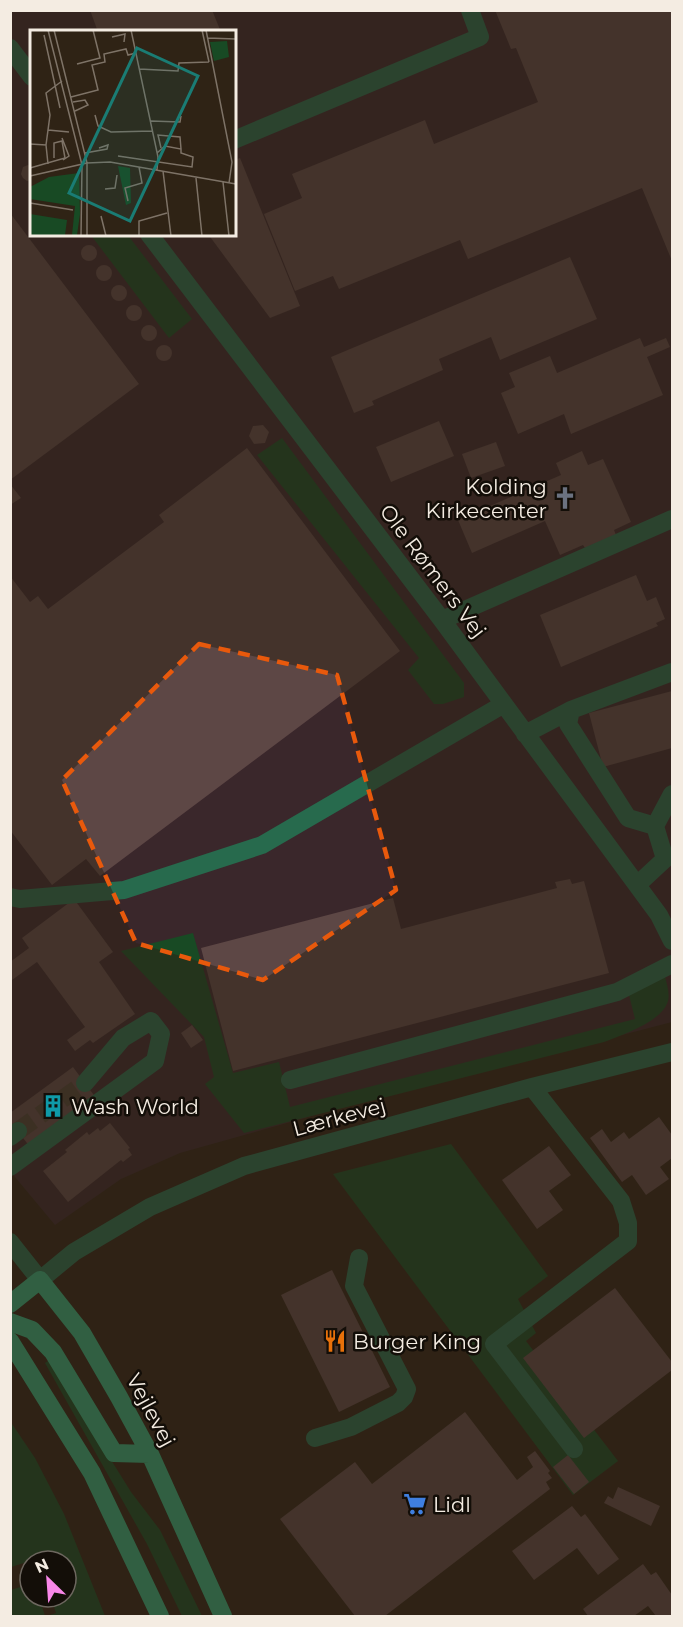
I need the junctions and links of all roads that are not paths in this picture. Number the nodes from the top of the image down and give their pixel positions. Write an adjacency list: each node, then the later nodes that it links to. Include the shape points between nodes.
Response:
1 (470, 10): 4 (street, via 480,37)
2 (11, 51): 3 (street)
3 (30, 75)
4 (236, 139)
5 (151, 236): 7 (street, Ole Rømers Vej)
6 (672, 519): 7 (street)
7 (442, 620): 9 (street, Ole Rømers Vej)
8 (672, 672): 10 (street)
9 (504, 704): 11 (street, Ole Rømers Vej); 16 (street, via 262,845 124,890)
10 (571, 710): 11 (street); 13 (street, via 568,724 628,818)
11 (525, 734): 15 (street, Ole Rømers Vej)
12 (672, 794): 13 (street)
13 (655, 826): 14 (street)
14 (669, 863): 15 (street)
15 (637, 885): 17 (street, Ole Rømers Vej)
16 (10, 897)
17 (672, 941)
18 (672, 964): 20 (street, via 617,992)
19 (672, 1052): 22 (street, Lærkevej)
20 (290, 1080)
21 (85, 1083): 23 (street, via 123,1038 151,1021 160,1034 155,1061)
22 (532, 1087): 26 (street, Lærkevej, via 244,1166 150,1207 74,1252); 31 (street, via 621,1201 628,1223 628,1241 494,1344)
23 (10, 1167)
24 (10, 1242): 26 (street, Vejlevej)
25 (359, 1258): 30 (street, via 354,1286 407,1389 398,1403 351,1427)
26 (40, 1280): 27 (main road); 32 (main road, Vejlevej, via 91,1347)
27 (10, 1304)
28 (10, 1322): 32 (main road, via 32,1330 53,1352 114,1453)
29 (10, 1341): 33 (main road, via 92,1473)
30 (315, 1438)
31 (574, 1449)
32 (150, 1454): 34 (main road, Vejlevej)
33 (160, 1617)
34 (223, 1617)

